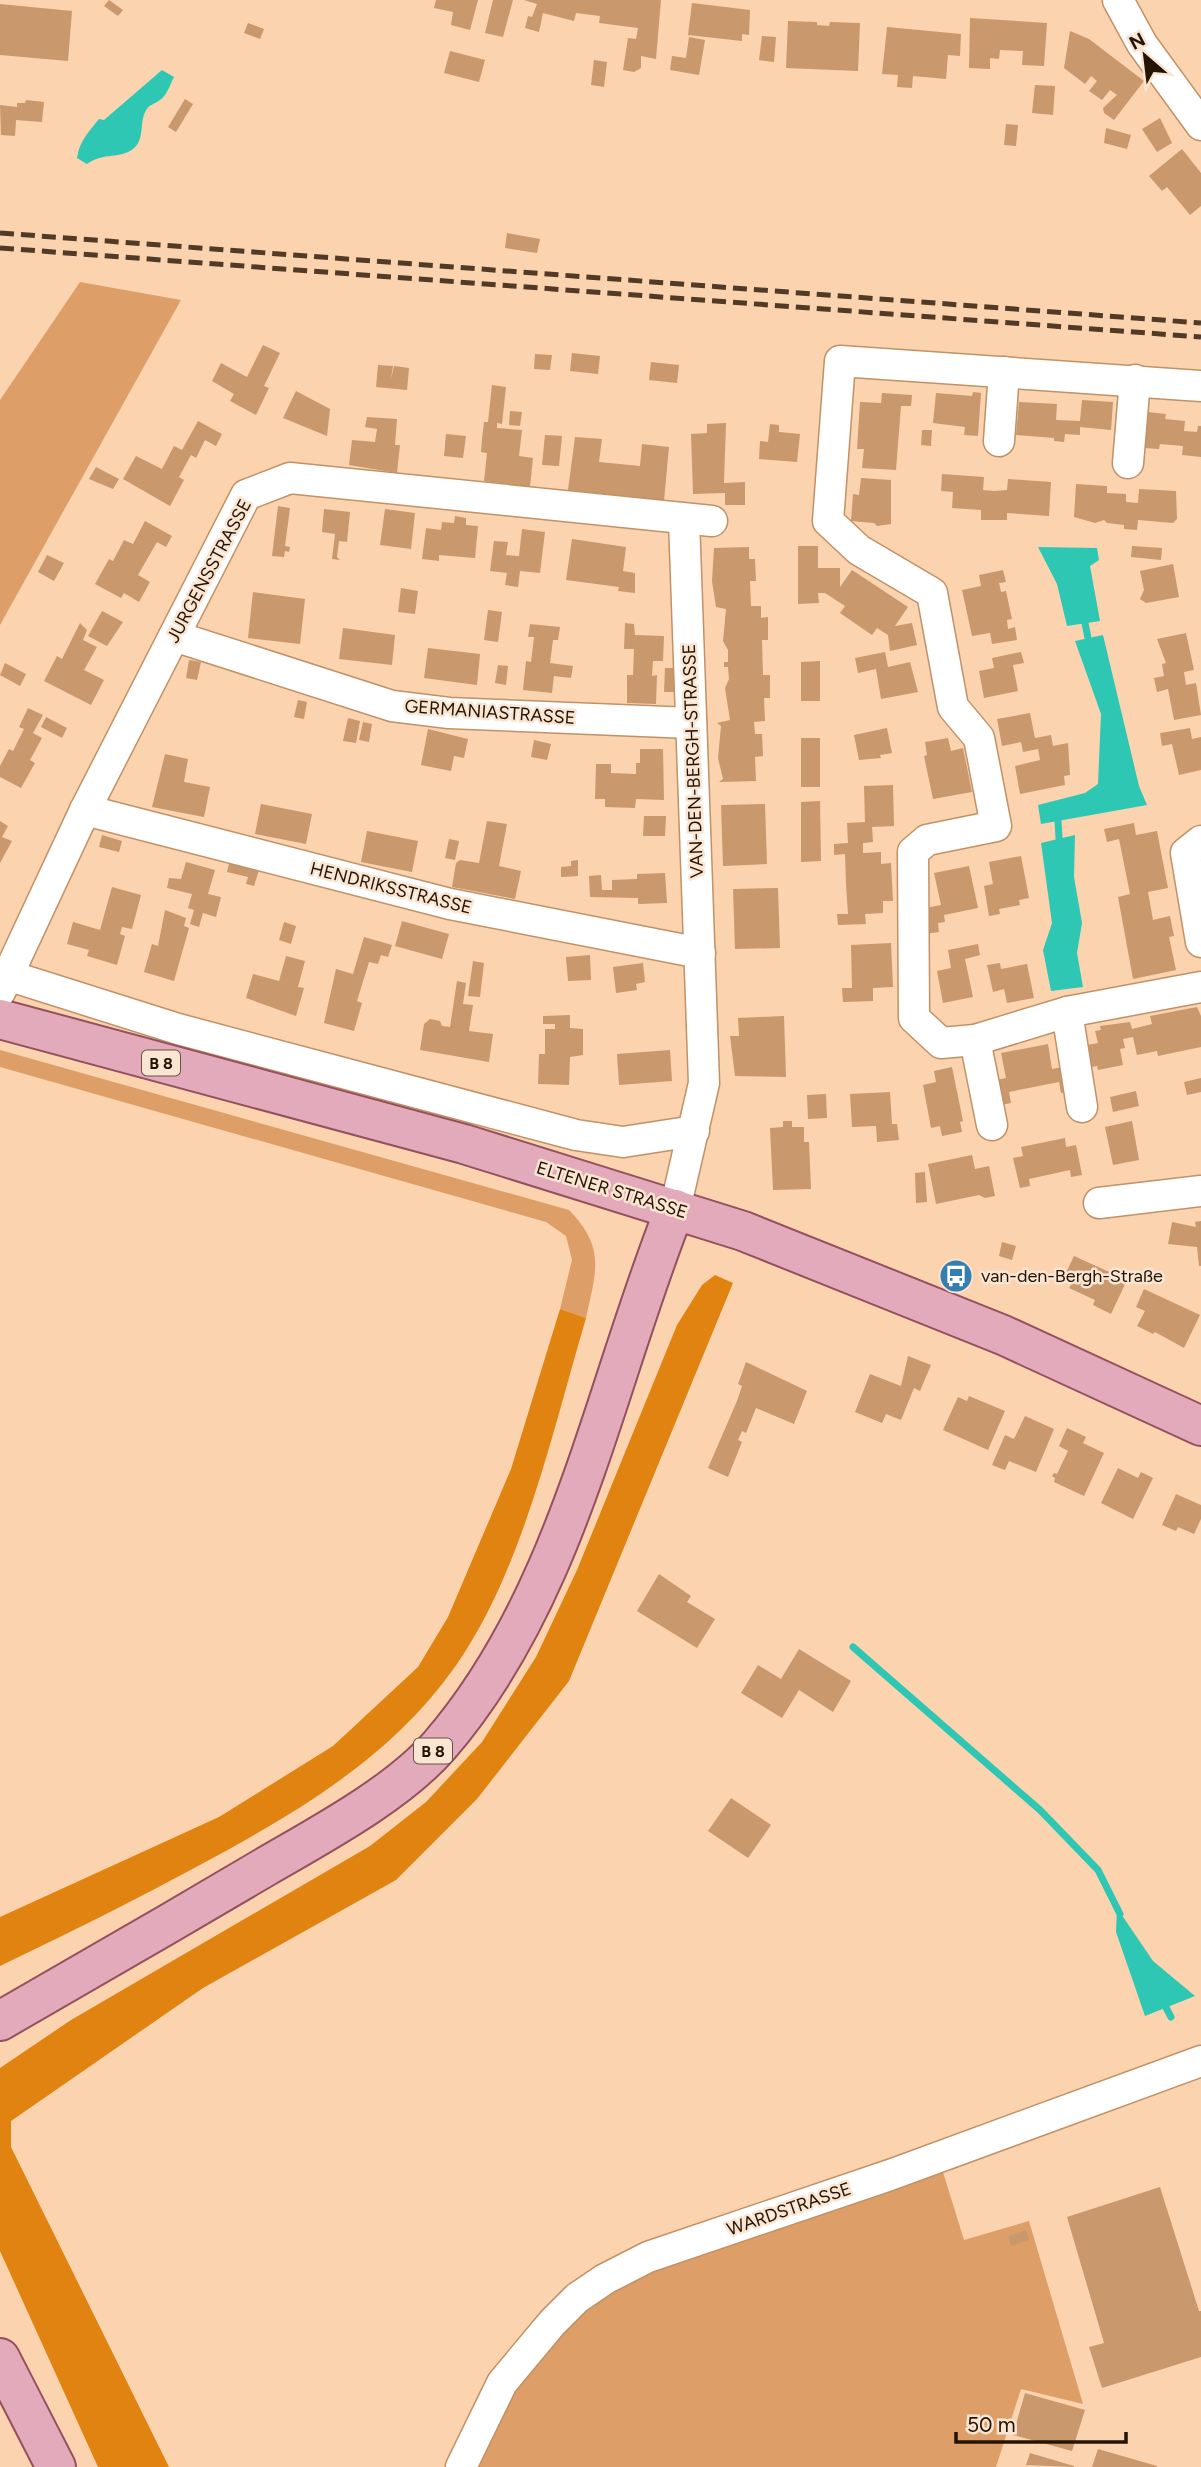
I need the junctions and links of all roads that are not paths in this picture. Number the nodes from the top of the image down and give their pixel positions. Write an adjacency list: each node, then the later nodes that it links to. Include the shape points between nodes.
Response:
1 (1118, 0): 2 (street, via 1142,44)
2 (1201, 125)
3 (1004, 372): 4 (street); 6 (street); 19 (street, via 841,360 828,520 859,550 932,593 953,707 979,738 996,826 928,840 913,852 914,1018 941,1043)
4 (1135, 380): 5 (street); 7 (street)
5 (1201, 386)
6 (999, 441)
7 (1128, 463)
8 (698, 520): 9 (street, JURGENSSTRASSE, via 290,478 246,495); 10 (street, VAN-DEN-BERGH-STRASSE)
9 (174, 636): 10 (street, GERMANIASTRASSE, via 392,706 449,713); 11 (street, JURGENSSTRASSE)
10 (691, 723): 14 (street, VAN-DEN-BERGH-STRASSE)
11 (85, 810): 14 (street, HENDRIKSSTRASSE, via 450,904); 15 (street, JURGENSSTRASSE)
12 (1201, 841): 13 (street, via 1186,853)
13 (1201, 942)
14 (700, 953): 22 (street, VAN-DEN-BERGH-STRASSE, via 704,1083)
15 (3, 984): 22 (street, via 576,1135 623,1142)
16 (1201, 987): 17 (street)
17 (1068, 1012): 19 (street); 20 (street)
18 (0, 1019): 25 (main road, ELTENER STRASSE / B 8, via 464,1144)
19 (975, 1040): 21 (street)
20 (1082, 1107)
21 (992, 1125)
22 (694, 1131): 25 (street, VAN-DEN-BERGH-STRASSE)
23 (1201, 1191): 24 (street)
24 (1099, 1203)
25 (675, 1209): 26 (main road, ELTENER STRASSE, via 743,1230 935,1307); 27 (main road, B 8, via 569,1512 534,1598 501,1661 438,1748 387,1791 318,1836)
26 (1201, 1426)
27 (0, 2021)
28 (1201, 2061): 31 (street, WARDSTRASSE, via 890,2175 648,2257 616,2274 577,2298 525,2353 502,2383)
29 (0, 2358): 30 (main road)
30 (56, 2467)
31 (461, 2467)

